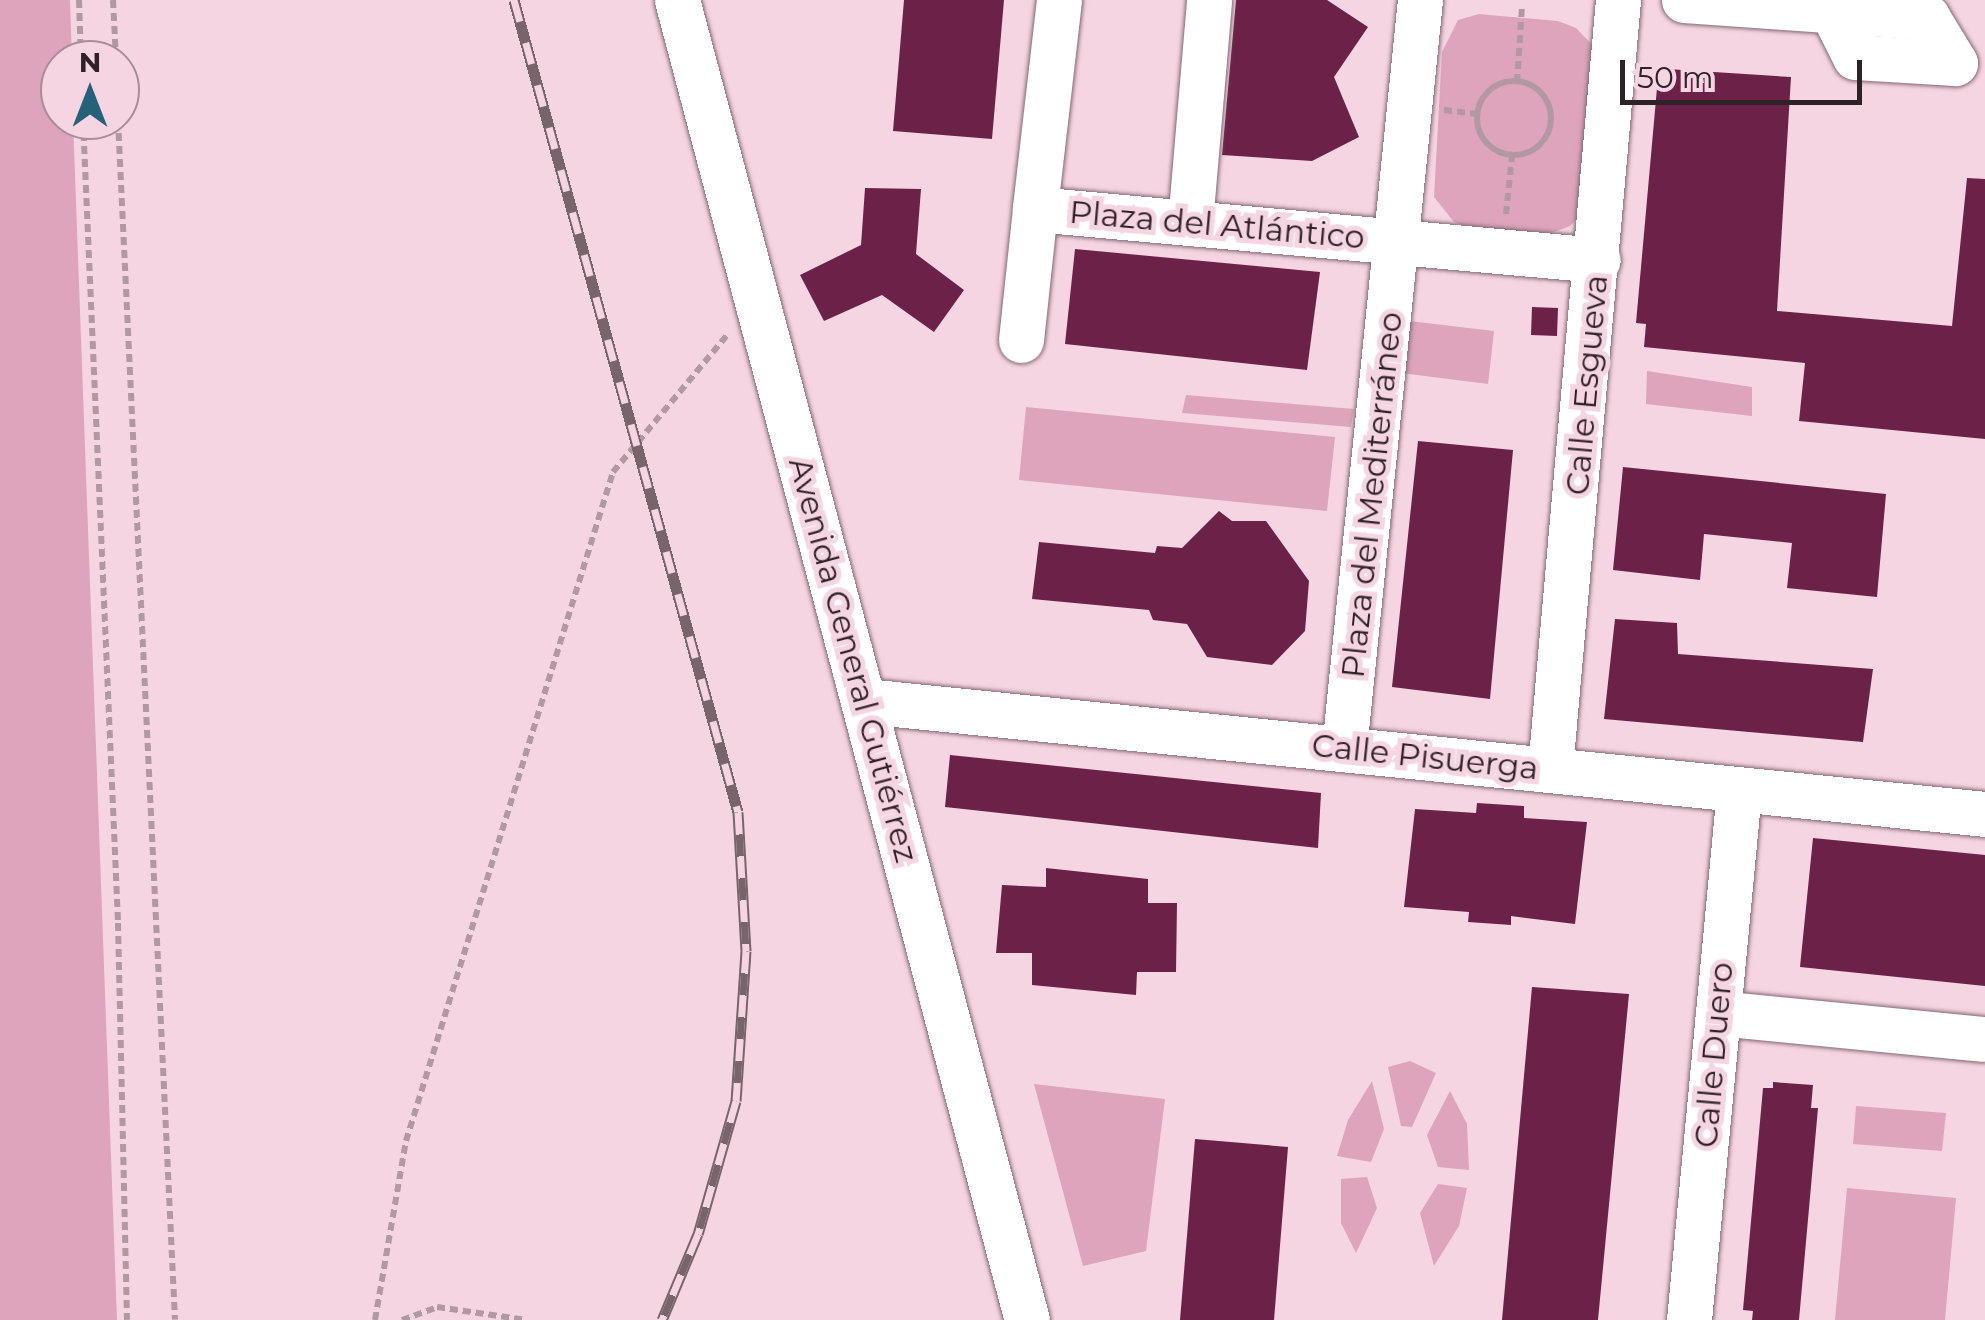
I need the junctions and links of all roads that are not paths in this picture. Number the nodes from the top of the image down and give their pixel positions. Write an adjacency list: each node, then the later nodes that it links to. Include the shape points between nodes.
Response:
1 (677, 0): 13 (street, Avenida General Gutiérrez)
2 (1058, 0): 8 (street, Plaza del Atlántico)
3 (1208, 0): 9 (street)
4 (1420, 0): 10 (street, Plaza del Mediterráneo)
5 (1618, 0): 11 (street, Calle Esgueva)
6 (1684, 0): 7 (street)
7 (1832, 11)
8 (1035, 209): 9 (street, Plaza del Atlántico); 12 (street, Plaza del Atlántico)
9 (1190, 223): 10 (street, Plaza del Atlántico)
10 (1400, 240): 11 (street); 14 (street, Plaza del Mediterráneo)
11 (1598, 260): 15 (street, Calle Esgueva)
12 (1021, 340)
13 (864, 701): 14 (street, Calle Pisuerga); 20 (street, Avenida General Gutiérrez)
14 (1344, 749): 15 (street, Calle Pisuerga)
15 (1550, 769): 16 (street, Calle Pisuerga)
16 (1739, 790): 17 (street, Calle Pisuerga); 18 (street, Calle Duero)
17 (1985, 814)
18 (1718, 1013): 19 (street); 21 (street, Calle Duero)
19 (1983, 1039)
20 (1028, 1320)
21 (1689, 1320)

